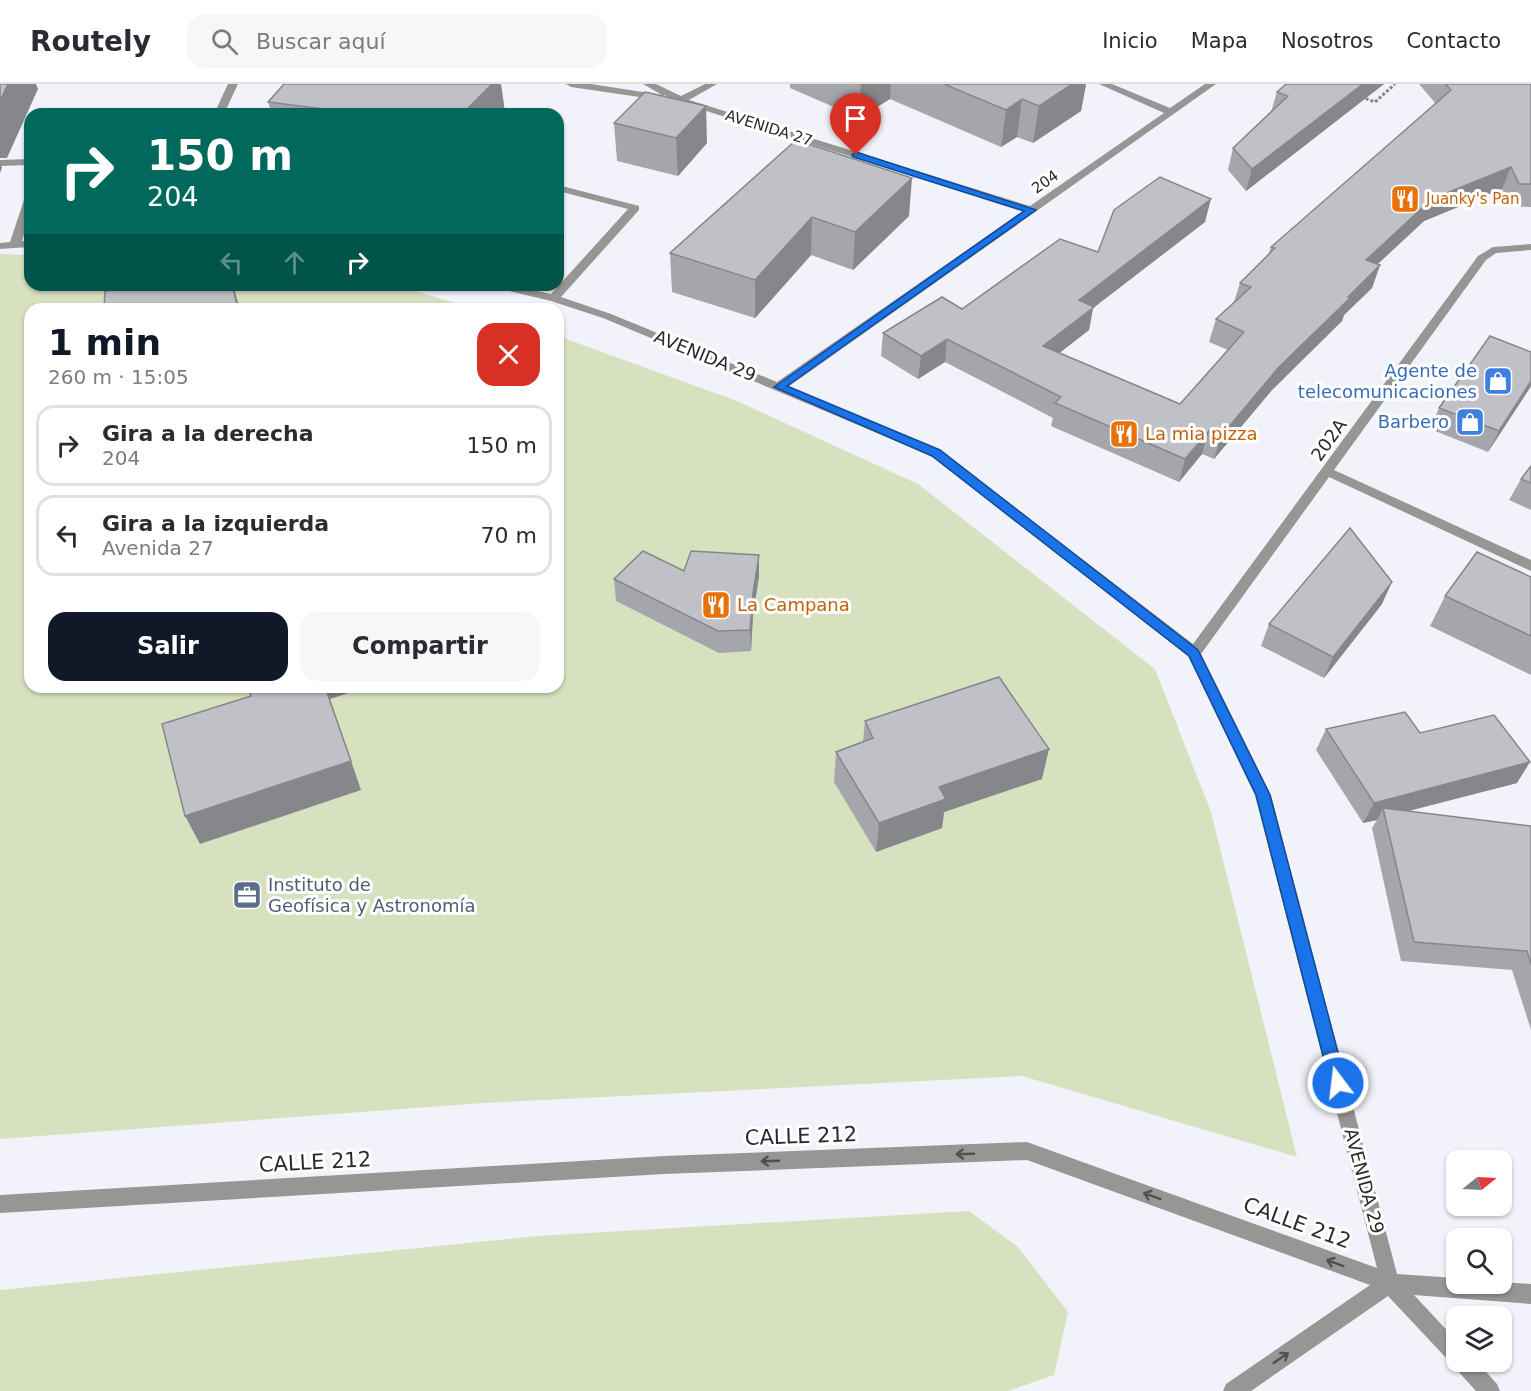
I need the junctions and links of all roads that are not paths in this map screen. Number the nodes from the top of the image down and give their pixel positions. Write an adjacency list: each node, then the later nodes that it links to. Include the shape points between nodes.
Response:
1 (232, 84): 8 (street)
2 (571, 84): 7 (street, AVENIDA 27)
3 (648, 84): 7 (street)
4 (712, 84): 7 (street)
5 (1104, 84): 9 (street)
6 (1211, 84): 9 (street, 204)
7 (681, 100): 13 (street, AVENIDA 27)
8 (222, 108)
9 (1171, 112): 13 (street, 204)
10 (24, 162): 11 (street)
11 (0, 163)
12 (564, 190): 19 (street, via 635,208)
13 (1032, 210): 23 (street, 204)
14 (24, 216): 16 (street)
15 (24, 244): 16 (street)
16 (15, 245): 17 (street)
17 (0, 246)
18 (1531, 247): 24 (street, 202A, via 1493,250 1482,258)
19 (564, 287)
20 (523, 291): 22 (street, AVENIDA 29)
21 (560, 291): 22 (street)
22 (554, 298): 23 (street, AVENIDA 29)
23 (779, 387): 26 (street, AVENIDA 29, via 936,453)
24 (1328, 472): 25 (street); 26 (street, 202A)
25 (1531, 566)
26 (1194, 653): 28 (street, AVENIDA 29, via 1263,795)
27 (0, 1204): 28 (street, CALLE 212, one-way to 27, via 1027,1151 664,1165)
28 (1390, 1283): 29 (street); 30 (street, AVENIDA 29); 32 (street, one-way to 28)
29 (1531, 1294)
30 (1446, 1343)
31 (1472, 1372): 33 (street)
32 (1233, 1391)
33 (1490, 1391)

